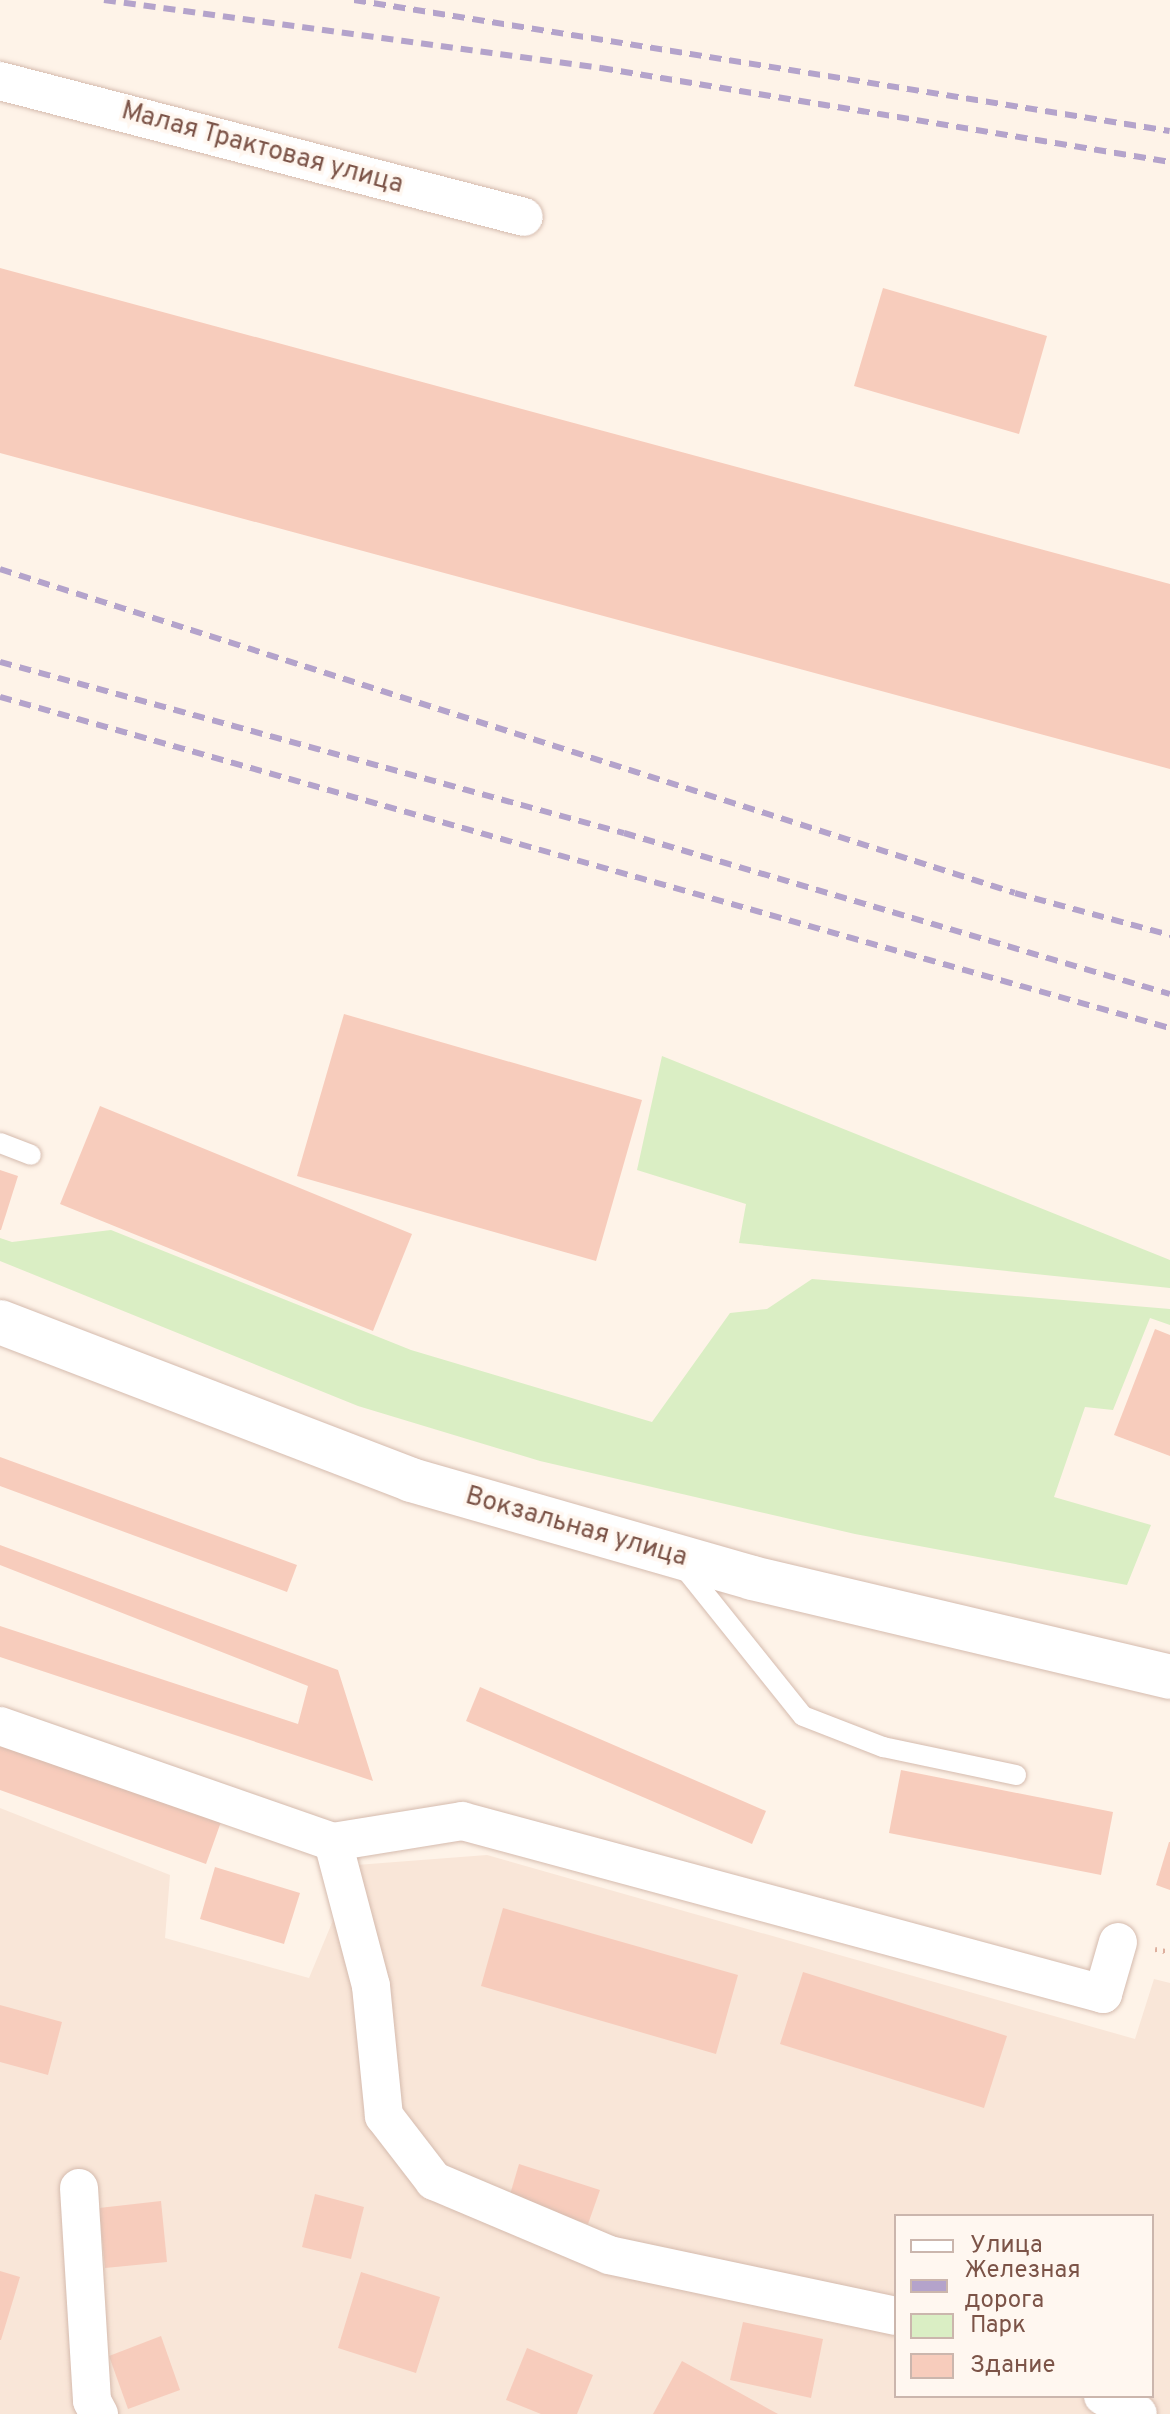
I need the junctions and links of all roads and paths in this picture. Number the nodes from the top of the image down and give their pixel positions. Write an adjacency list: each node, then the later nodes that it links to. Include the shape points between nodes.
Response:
1 (0, 81): 2 (street, Малая Трактовая улица)
2 (524, 217)
3 (0, 1143): 4 (lane)
4 (31, 1155)
5 (0, 1322): 6 (street, Вокзальная улица, via 411,1480)
6 (675, 1556): 7 (street, Вокзальная улица); 9 (lane, via 803,1716 883,1747)
7 (1170, 1677)
8 (0, 1726): 10 (street)
9 (1016, 1775)
10 (333, 1842): 11 (street, via 462,1821 1103,1994); 13 (street, via 371,1986 384,2116 434,2181 609,2255)
11 (1118, 1942)
12 (79, 2188): 15 (street, via 92,2401)
13 (894, 2316)
14 (1107, 2398): 16 (street)
15 (99, 2414)
16 (1138, 2414)

